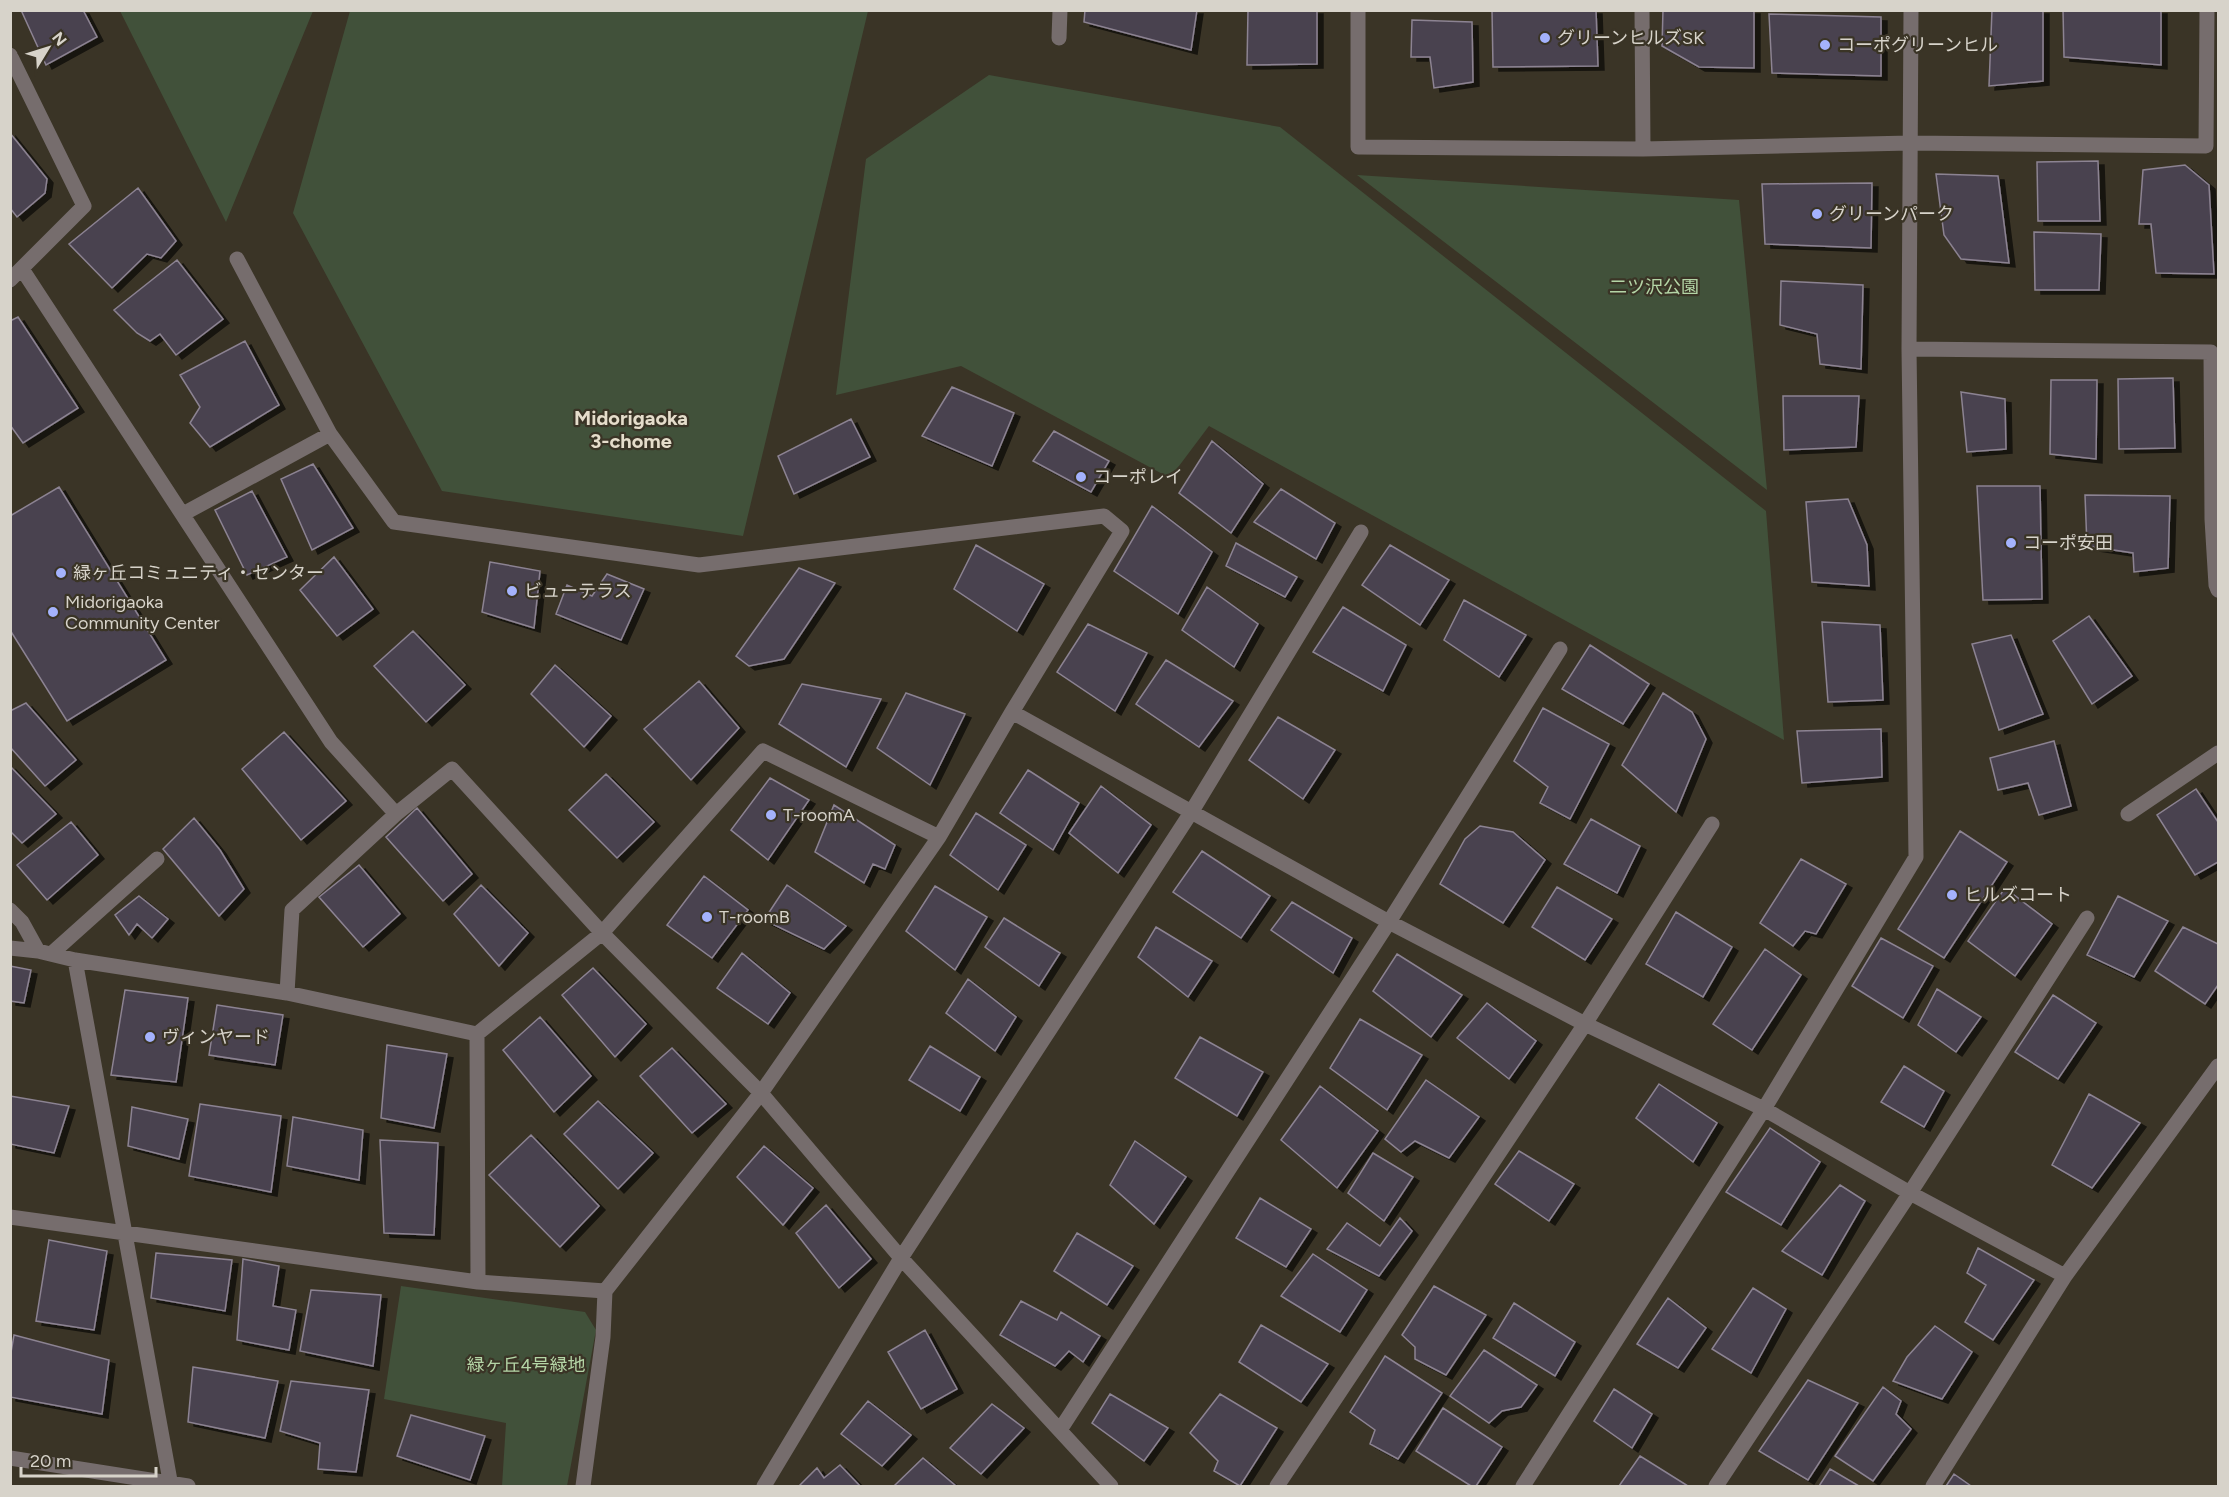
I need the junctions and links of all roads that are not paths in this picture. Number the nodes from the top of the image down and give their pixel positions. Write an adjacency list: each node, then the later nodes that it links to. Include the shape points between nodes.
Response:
1 (1060, 10): 6 (street)
2 (1358, 10): 9 (street, via 1358,147)
3 (1642, 10): 9 (street)
4 (1911, 10): 8 (street)
5 (2206, 10): 8 (street, via 2206,146)
6 (1059, 38)
7 (10, 55): 11 (street, via 84,206)
8 (1910, 144): 9 (street); 13 (street)
9 (1643, 149)
10 (237, 259): 14 (street)
11 (22, 269): 12 (street); 15 (street)
12 (10, 280)
13 (1909, 349): 17 (street, via 2211,352 2212,519); 39 (street, via 1916,857)
14 (330, 434): 15 (street); 19 (street, via 394,522 699,565 1104,516 1122,531)
15 (183, 514): 22 (street, via 331,742)
16 (1361, 532): 21 (street)
17 (2218, 590)
18 (1560, 649): 29 (street)
19 (1012, 712): 21 (street); 25 (street)
20 (2218, 753): 23 (street)
21 (1192, 812): 29 (street); 43 (street)
22 (396, 814): 30 (street, via 452,769); 34 (street, via 292,910)
23 (2128, 814)
24 (1712, 824): 35 (street)
25 (939, 837): 30 (street, via 763,751); 38 (street)
26 (156, 859): 32 (street)
27 (10, 910): 32 (street)
28 (2087, 918): 40 (street)
29 (1389, 922): 35 (street); 47 (street)
30 (602, 933): 36 (street); 38 (street)
31 (10, 948): 32 (street)
32 (45, 952): 33 (street)
33 (75, 960): 34 (street); 42 (street)
34 (287, 993): 36 (street)
35 (1585, 1024): 39 (street); 54 (street)
36 (477, 1034): 45 (street)
37 (2218, 1066): 44 (street)
38 (761, 1093): 43 (street); 46 (street)
39 (1764, 1109): 40 (street); 55 (street)
40 (1910, 1193): 44 (street); 56 (street)
41 (10, 1216): 42 (street)
42 (123, 1234): 45 (street); 49 (street)
43 (901, 1257): 47 (street); 52 (street)
44 (2065, 1276): 57 (street)
45 (478, 1282): 46 (street)
46 (605, 1291): 51 (street, via 603,1337)
47 (1060, 1430): 53 (street)
48 (10, 1458): 49 (street)
49 (170, 1485): 50 (street)
50 (188, 1486)
51 (583, 1486)
52 (764, 1486)
53 (1111, 1486)
54 (1277, 1486)
55 (1523, 1486)
56 (1716, 1486)
57 (1933, 1486)

